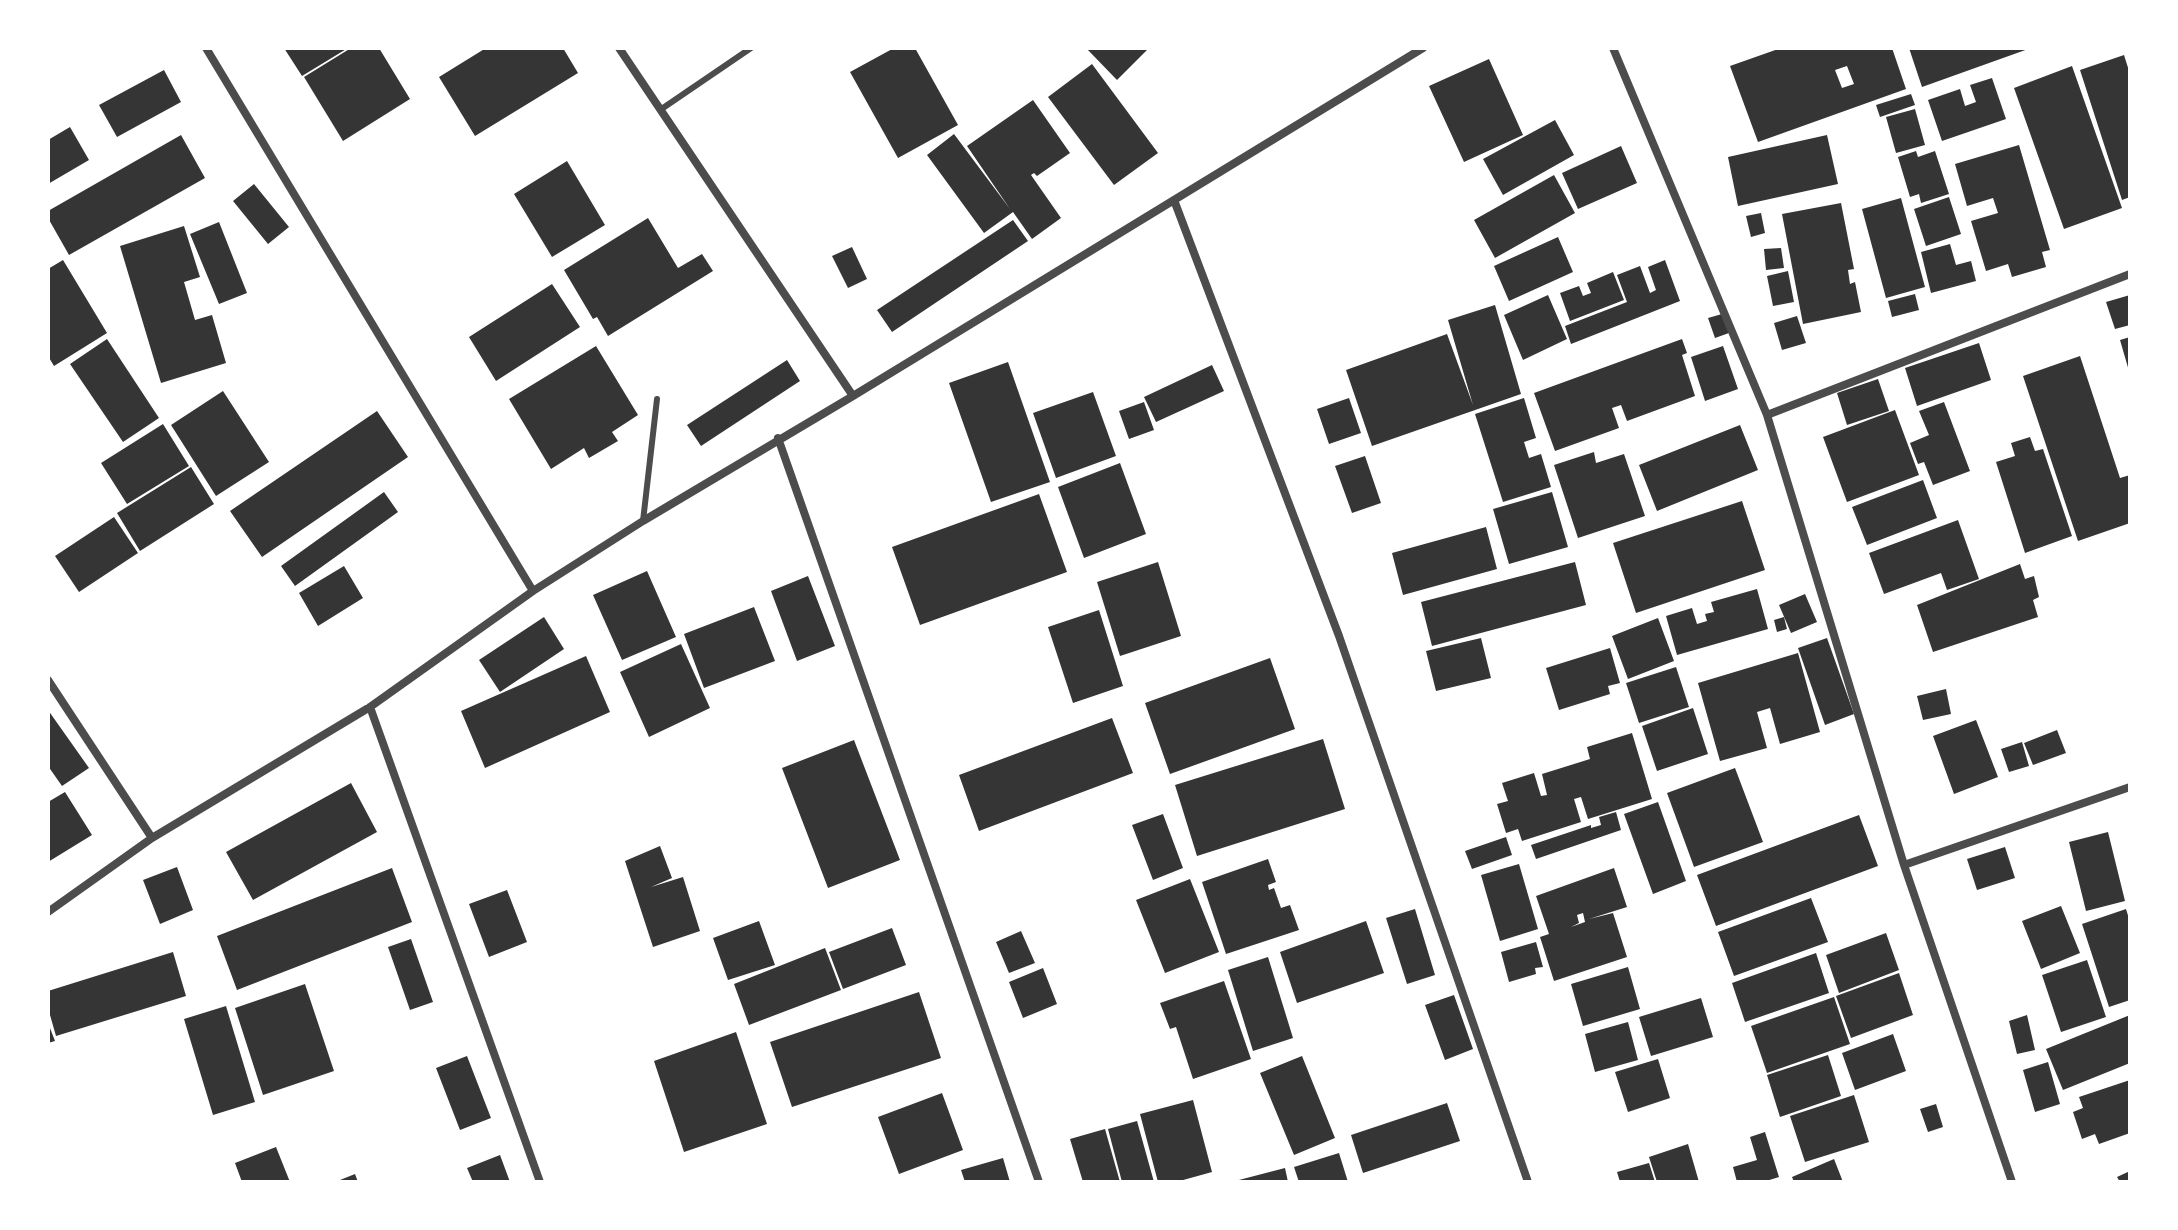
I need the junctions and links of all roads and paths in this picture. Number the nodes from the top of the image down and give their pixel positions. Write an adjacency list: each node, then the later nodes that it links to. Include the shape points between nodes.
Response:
1 (206, 48): 14 (street)
2 (619, 48): 6 (street)
3 (751, 48): 6 (lane)
4 (1423, 48): 7 (street)
5 (1613, 48): 11 (street)
6 (660, 110): 9 (street)
7 (1174, 200): 9 (street); 23 (street, via 1339,636)
8 (2130, 274): 11 (street)
9 (853, 396): 12 (street)
10 (657, 399): 13 (lane)
11 (1767, 415): 19 (street)
12 (778, 438): 13 (street); 22 (street)
13 (643, 521): 14 (street)
14 (533, 591): 16 (street)
15 (48, 680): 18 (street)
16 (370, 707): 18 (street); 21 (street)
17 (2130, 787): 19 (street)
18 (152, 838): 20 (street)
19 (1904, 865): 24 (street)
20 (48, 912)
21 (540, 1182)
22 (1039, 1182)
23 (1528, 1182)
24 (2012, 1182)

